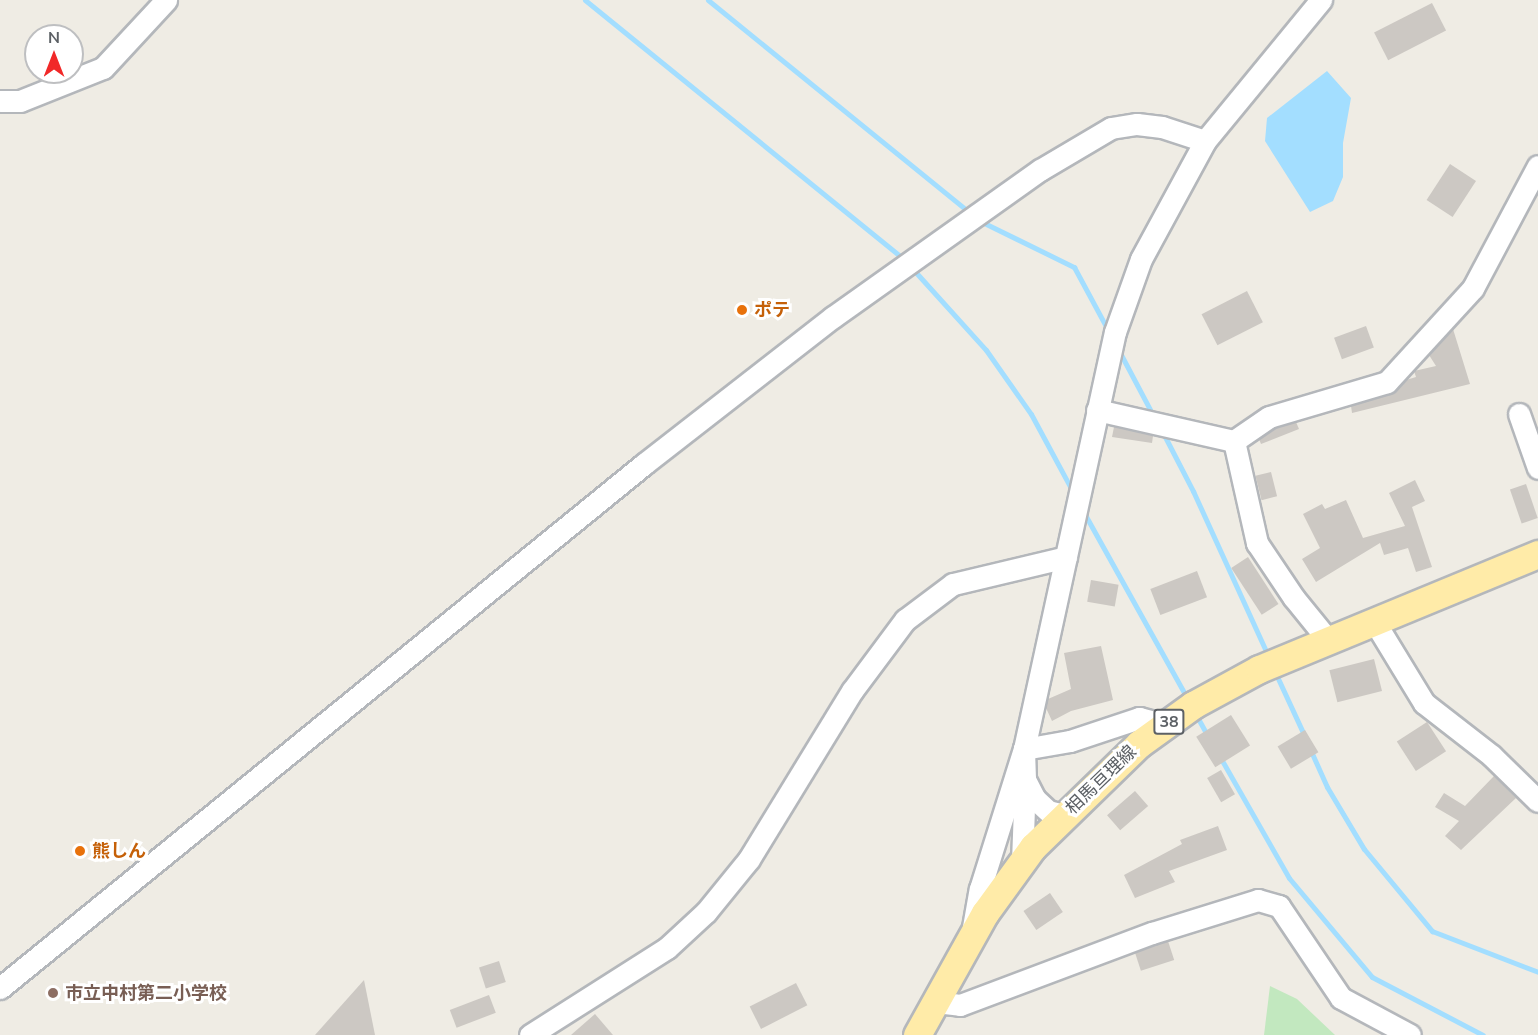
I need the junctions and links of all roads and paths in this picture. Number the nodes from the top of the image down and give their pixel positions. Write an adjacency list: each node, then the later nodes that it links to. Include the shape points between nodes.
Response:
1 (166, 0): 3 (street, via 103,68 20,101)
2 (1321, 0): 4 (street)
3 (0, 101)
4 (1205, 141): 6 (street, via 1141,260 1115,332); 21 (street, via 1162,127 1137,124 1111,128 1040,170 887,279 644,464)
5 (1538, 166): 8 (street, via 1473,288 1386,382 1269,417)
6 (1097, 410): 8 (street); 11 (street)
7 (1519, 414): 9 (street)
8 (1234, 441): 13 (street, via 1244,470 1257,543)
9 (1538, 468)
10 (1538, 554): 12 (main road, 相馬亘理線 / 38)
11 (1066, 557): 15 (street); 23 (street, via 953,584 905,620 852,691 749,859 706,912 667,948)
12 (1374, 621): 13 (main road, 相馬亘理線 / 38); 17 (street, via 1424,703 1492,756)
13 (1328, 640): 14 (main road, 相馬亘理線 / 38, via 1259,669)
14 (1166, 725): 15 (street, via 1139,718 1070,741); 18 (main road, 相馬亘理線 / 38, via 1139,744)
15 (1024, 749): 16 (street); 20 (street, via 980,890)
16 (1025, 779): 18 (street, via 1048,811); 19 (street)
17 (1538, 801)
18 (1064, 815): 19 (main road, 相馬亘理線 / 38)
19 (1022, 862): 20 (main road, 相馬亘理線 / 38)
20 (971, 937): 22 (main road, 相馬亘理線 / 38)
21 (0, 988)
22 (936, 1002): 24 (main road, 相馬亘理線 / 38); 25 (street, via 960,1005 1152,933 1258,900 1279,906 1341,998)
23 (530, 1035)
24 (917, 1035)
25 (1410, 1035)

